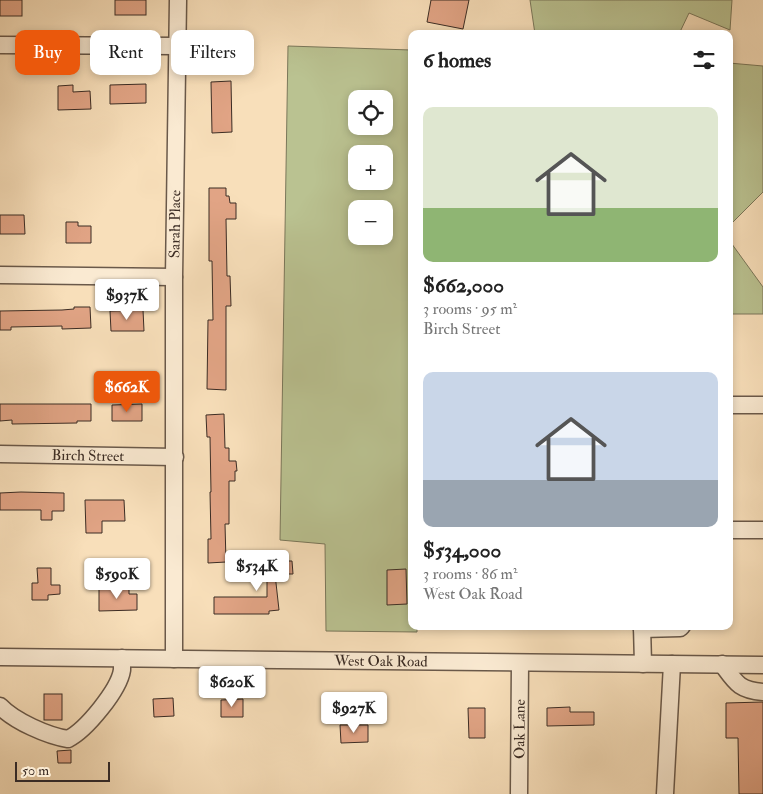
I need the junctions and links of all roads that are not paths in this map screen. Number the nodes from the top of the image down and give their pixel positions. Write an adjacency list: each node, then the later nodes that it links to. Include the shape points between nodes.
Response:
1 (178, 0): 2 (street, Sarah Place)
2 (178, 30)
3 (0, 45): 4 (street)
4 (171, 46)
5 (177, 75): 7 (street, Sarah Place)
6 (0, 275): 7 (street)
7 (174, 277): 11 (street, Sarah Place)
8 (733, 405): 9 (street)
9 (763, 405)
10 (0, 454): 11 (street, Birch Street)
11 (175, 457): 17 (street, Sarah Place)
12 (733, 530): 13 (street)
13 (763, 530)
14 (642, 630): 19 (street)
15 (0, 657): 16 (street, West Oak Road)
16 (122, 658): 17 (street, West Oak Road); 24 (street, via 118,683 94,717 68,739 41,730)
17 (174, 659): 18 (street, West Oak Road)
18 (520, 663): 19 (street, West Oak Road); 25 (street, Oak Lane)
19 (643, 664): 20 (street, West Oak Road)
20 (672, 664): 21 (street, West Oak Road); 26 (street)
21 (722, 664): 22 (street, West Oak Road); 23 (street, via 748,691)
22 (763, 665)
23 (763, 692)
24 (0, 706)
25 (519, 794)
26 (665, 794)

